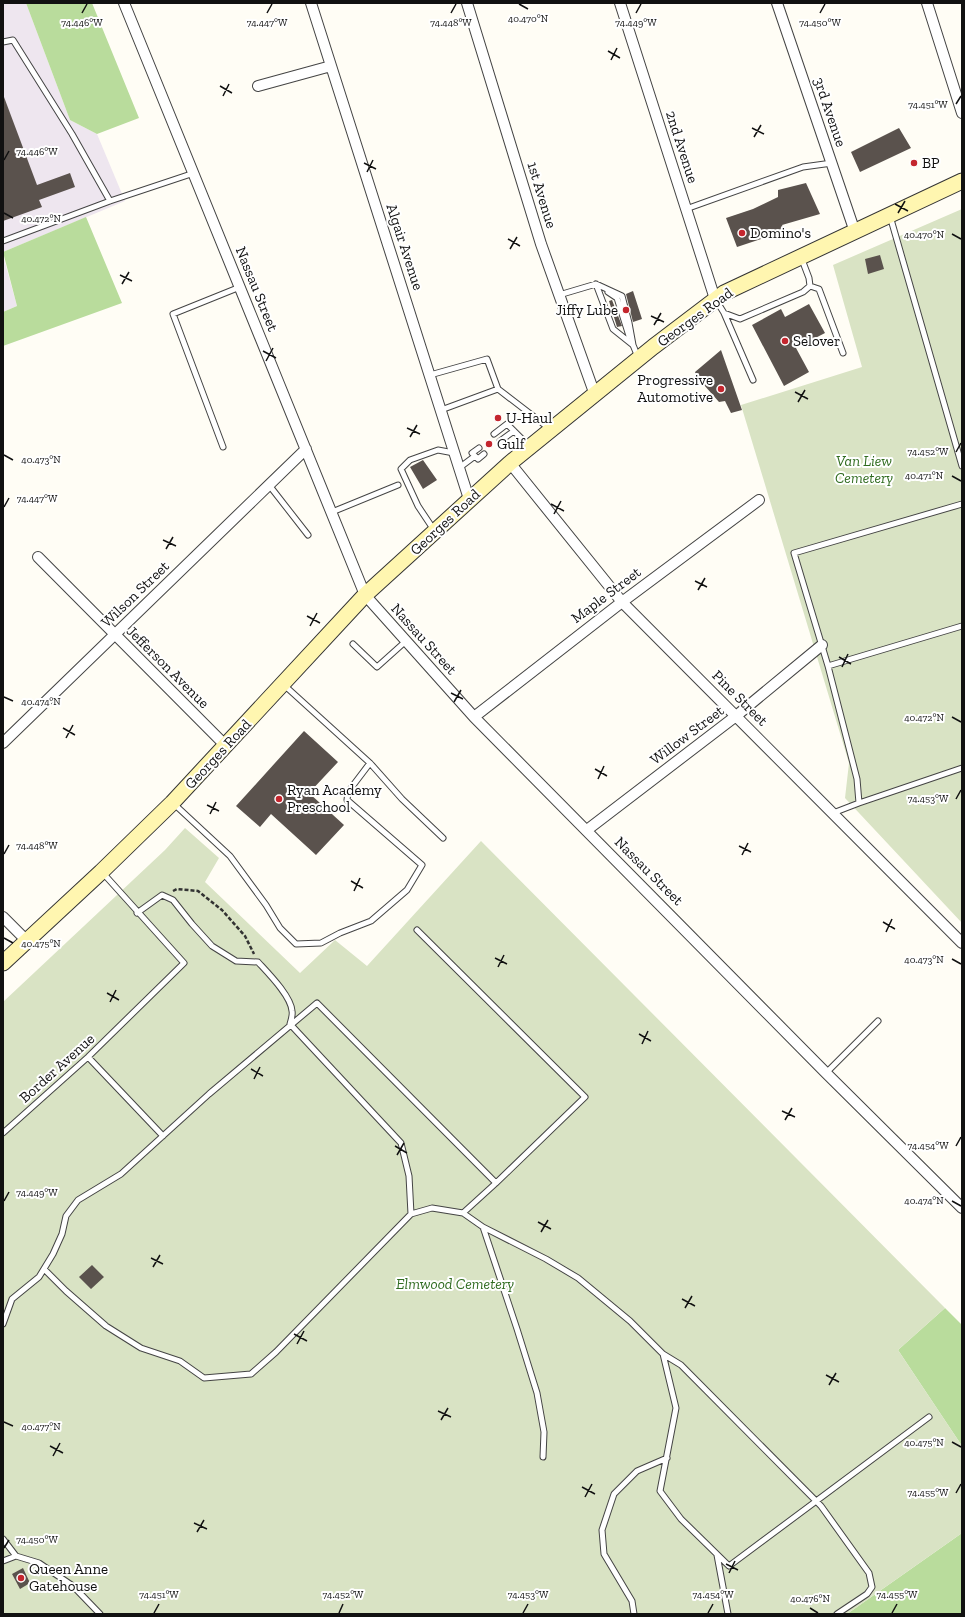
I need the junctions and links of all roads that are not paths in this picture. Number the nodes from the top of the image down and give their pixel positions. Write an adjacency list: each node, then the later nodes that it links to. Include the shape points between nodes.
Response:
1 (124, 3): 12 (street, Nassau Street)
2 (311, 3): 8 (street, Algair Avenue)
3 (467, 3): 23 (street, 1st Avenue)
4 (620, 3): 15 (street, 2nd Avenue)
5 (777, 3): 11 (street, 3rd Avenue)
6 (928, 3): 10 (street)
7 (3, 42): 14 (lane, via 13,40 72,134)
8 (331, 66): 9 (street); 29 (street, Algair Avenue)
9 (258, 86)
10 (962, 113)
11 (832, 163): 15 (lane, via 803,167); 17 (street, 3rd Avenue)
12 (194, 173): 14 (lane); 22 (street, Nassau Street)
13 (962, 181): 16 (street, Georges Road)
14 (110, 201): 18 (lane)
15 (686, 209): 24 (street, 2nd Avenue)
16 (890, 215): 17 (street, Georges Road); 46 (lane)
17 (855, 232): 19 (street, Georges Road)
18 (3, 241)
19 (801, 257): 21 (lane); 24 (street, Georges Road)
20 (596, 284): 23 (lane); 26 (lane, via 613,329); 26 (lane, via 616,298)
21 (810, 286): 25 (lane, via 802,292 740,319); 27 (lane, via 819,289)
22 (240, 287): 38 (lane, via 173,314); 41 (street, Nassau Street)
23 (559, 296): 32 (street, 1st Avenue)
24 (715, 299): 25 (lane); 28 (street, Georges Road)
25 (724, 313): 30 (lane)
26 (633, 345): 28 (lane)
27 (843, 353)
28 (639, 359): 32 (street, Georges Road)
29 (430, 375): 31 (lane, via 487,359); 33 (street, Algair Avenue)
30 (753, 380)
31 (498, 389): 33 (lane); 34 (lane)
32 (595, 395): 34 (street, Georges Road)
33 (441, 410): 42 (street, Algair Avenue)
34 (551, 430): 39 (street, Georges Road)
35 (514, 431): 36 (lane, via 506,424); 37 (lane); 39 (lane)
36 (494, 434)
37 (500, 441)
38 (224, 447)
39 (530, 447): 45 (street, Georges Road)
40 (479, 448): 44 (lane, via 472,453)
41 (306, 449): 48 (street, Wilson Street); 53 (street, Nassau Street)
42 (454, 453): 47 (street, Algair Avenue); 54 (lane, via 438,450 410,460 401,469 418,506)
43 (484, 454): 44 (lane, via 478,459)
44 (475, 456): 47 (lane)
45 (510, 463): 50 (street, Georges Road); 58 (street, Pine Street)
46 (962, 466)
47 (459, 468): 50 (street, Algair Avenue)
48 (269, 485): 55 (lane); 60 (street, Wilson Street)
49 (398, 485): 53 (lane)
50 (469, 499): 54 (street, Georges Road)
51 (759, 500): 58 (street, Maple Street)
52 (962, 504): 63 (lane, via 794,553)
53 (332, 512): 57 (street, Nassau Street)
54 (434, 531): 57 (street, Georges Road)
55 (308, 535)
56 (38, 557): 60 (street, Jefferson Avenue)
57 (365, 596): 61 (street, Nassau Street); 65 (street, Georges Road)
58 (622, 602): 66 (street, Pine Street); 67 (street, Maple Street)
59 (962, 626): 64 (lane)
60 (115, 635): 68 (street, Wilson Street); 69 (street, Jefferson Avenue)
61 (406, 641): 62 (lane, via 377,667); 67 (street, Nassau Street)
62 (353, 644)
63 (822, 645): 64 (lane); 66 (street, Willow Street)
64 (828, 666): 73 (lane, via 857,779)
65 (283, 684): 69 (street, Georges Road); 70 (lane)
66 (736, 716): 74 (street, Pine Street); 75 (street, Willow Street)
67 (474, 717): 75 (street, Nassau Street)
68 (3, 743)
69 (226, 746): 72 (street, Georges Road)
70 (370, 763): 72 (lane, via 348,792 347,800 422,865 407,890 371,921 321,943 296,944 280,928 230,856); 76 (lane, via 402,799)
71 (962, 768): 73 (lane)
72 (172, 803): 77 (street, Georges Road)
73 (859, 803): 74 (lane)
74 (832, 813): 82 (street, Pine Street)
75 (587, 830): 87 (street, Nassau Street)
76 (443, 838)
77 (101, 872): 78 (lane); 81 (street, Georges Road)
78 (137, 913): 85 (lane, via 162,895 173,900 212,946 236,961 258,962 282,989 292,1011); 86 (lane, Border Avenue, via 184,963)
79 (3, 917): 81 (street)
80 (417, 930): 90 (lane, via 585,1097)
81 (27, 941): 83 (street, Georges Road)
82 (962, 943)
83 (3, 963)
84 (878, 1021): 87 (lane)
85 (290, 1024): 89 (lane); 90 (lane, via 317,1003); 93 (lane, via 401,1143 409,1176)
86 (88, 1057): 88 (lane, Border Avenue); 89 (lane)
87 (826, 1073): 91 (street, Nassau Street)
88 (3, 1133)
89 (163, 1136): 95 (lane, via 121,1174 78,1200 66,1216 62,1234)
90 (496, 1183): 92 (lane)
91 (962, 1208)
92 (463, 1213): 93 (lane, via 432,1208); 94 (lane)
93 (410, 1214): 95 (lane, via 276,1352 251,1374 204,1378 180,1361 141,1348 106,1326)
94 (483, 1227): 97 (lane, via 578,1278 630,1321); 99 (lane, via 537,1393 544,1432)
95 (44, 1269): 96 (lane, via 39,1277 12,1299)
96 (3, 1324)
97 (663, 1354): 100 (lane, via 676,1408); 101 (lane, via 681,1365)
98 (929, 1417): 101 (lane)
99 (543, 1458)
100 (667, 1458): 103 (lane, via 660,1491 680,1519); 107 (lane, via 637,1471 614,1494 602,1530 604,1554 632,1601)
101 (818, 1502): 103 (lane, via 729,1566); 109 (lane, via 870,1574 872,1587 867,1594)
102 (3, 1539): 104 (lane)
103 (717, 1555): 108 (lane)
104 (16, 1556): 105 (lane); 106 (lane, via 39,1563 73,1586)
105 (3, 1561)
106 (100, 1614)
107 (634, 1614)
108 (728, 1614)
109 (837, 1614)

